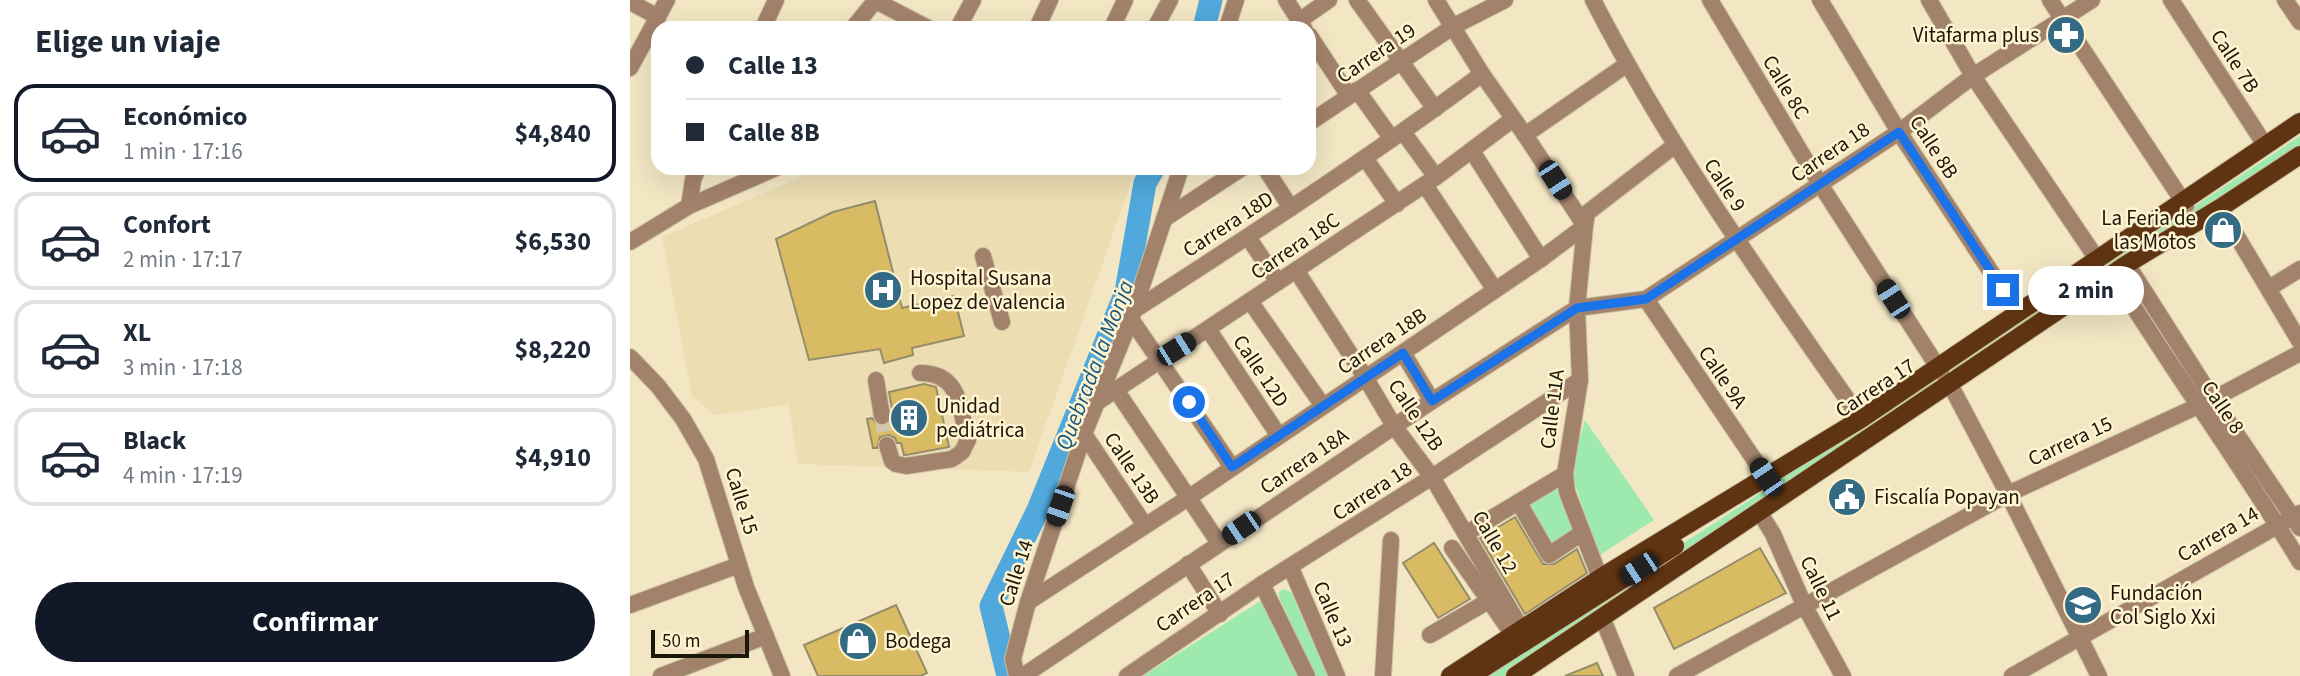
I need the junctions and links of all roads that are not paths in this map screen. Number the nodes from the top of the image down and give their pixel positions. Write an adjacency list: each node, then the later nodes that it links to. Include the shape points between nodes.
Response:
1 (667, 0): 23 (street)
2 (776, 0): 26 (street)
3 (875, 0): 22 (street); 27 (street)
4 (973, 0): 29 (street)
5 (1050, 0): 30 (street)
6 (1125, 0): 31 (street)
7 (1170, 0): 32 (street)
8 (1286, 0): 33 (street)
9 (1329, 0): 34 (street)
10 (1357, 0): 39 (street)
11 (1436, 0): 36 (street)
12 (1505, 0): 36 (street, Carrera 19)
13 (1593, 0): 40 (street, Calle 9)
14 (1710, 0): 65 (street, Calle 8C)
15 (1820, 0): 49 (street, Calle 8B)
16 (1928, 0): 43 (street)
17 (2050, 0): 24 (street)
18 (2092, 0): 24 (street, Carrera 18)
19 (2171, 0): 53 (street, Calle 7B)
20 (2285, 0): 35 (street)
21 (630, 2): 23 (street)
22 (898, 5): 28 (street)
23 (658, 17): 25 (street)
24 (2063, 20): 43 (street, Carrera 18); 66 (street)
25 (656, 21)
26 (766, 21)
27 (858, 21)
28 (919, 21)
29 (962, 21)
30 (1040, 21)
31 (1115, 21)
32 (1159, 21)
33 (1300, 21)
34 (1305, 21)
35 (2300, 22)
36 (1454, 26): 39 (street, Carrera 19); 42 (street)
37 (651, 30): 41 (street)
38 (1316, 44): 44 (street)
39 (1401, 61): 44 (street, Carrera 19); 45 (street)
40 (1626, 65): 52 (street); 54 (street, Calle 9)
41 (630, 68)
42 (1482, 74): 45 (street, Carrera 18D); 47 (street)
43 (1973, 76): 49 (street, Carrera 18); 78 (street)
44 (1353, 93): 46 (street, Carrera 19); 51 (street)
45 (1435, 109): 51 (street, Carrera 18D)
46 (1316, 118)
47 (1513, 119): 52 (street); 55 (street, Carrera 18C)
48 (2300, 122): 53 (main road)
49 (1899, 132): 65 (street, Carrera 18); 88 (street, Calle 8B)
50 (2300, 133): 66 (main road, Carrera 17)
51 (1397, 135): 57 (street, Carrera 18D); 64 (street)
52 (1525, 135): 72 (street)
53 (2265, 145): 66 (main road)
54 (1674, 146): 72 (street, Carrera 18B, via 1587,213); 74 (street, Calle 9)
55 (1472, 151): 64 (street, Carrera 18C); 77 (street)
56 (2300, 155): 70 (main road, Carrera 17)
57 (1365, 158): 67 (street); 69 (street, Carrera 18D)
58 (2300, 164): 70 (main road, Carrera 17)
59 (695, 175): 68 (street)
60 (760, 175): 68 (street)
61 (1179, 175): 71 (street, Calle 14)
62 (1231, 175): 71 (street)
63 (1270, 175): 69 (street)
64 (1431, 181): 67 (street, Carrera 18C); 84 (street)
65 (1820, 184): 74 (street, Carrera 18); 97 (street, Calle 8C)
66 (2185, 203): 78 (main road); 97 (main road, Carrera 17)
67 (1397, 204): 80 (street, Carrera 18C)
68 (689, 206): 75 (street)
69 (1291, 208): 73 (street, Carrera 18D)
70 (2222, 211): 81 (main road, Carrera 17); 83 (street)
71 (1164, 219): 89 (street, Calle 14)
72 (1585, 226): 77 (street, Carrera 18B); 87 (street, Calle 11A)
73 (1248, 237): 82 (street); 89 (street, Carrera 18D)
74 (1736, 240): 85 (street, Carrera 18); 110 (street, Calle 9)
75 (630, 242)
76 (983, 256): 90 (street)
77 (1541, 259): 84 (street, Carrera 18B)
78 (2097, 259): 88 (main road)
79 (2300, 269): 83 (street)
80 (1296, 270): 82 (street, Carrera 18C); 99 (street, Calle 12B)
81 (2123, 273): 103 (main road, Carrera 17); 104 (street, Calle 8); 107 (street, Calle 8); 143 (main road, Carrera 17)
82 (1278, 282): 86 (street, Carrera 18C)
83 (2269, 288): 92 (street)
84 (1495, 290): 93 (street, Carrera 18B)
85 (1646, 299): 87 (street, Carrera 18); 118 (street, Calle 9A)
86 (1250, 301): 91 (street, Carrera 18C); 108 (street)
87 (1577, 308): 101 (street, Calle 11A); 105 (street, Carrera 18A)
88 (2018, 313): 97 (main road)
89 (1132, 315): 96 (street); 106 (street, Calle 14)
90 (1002, 322)
91 (1208, 329): 96 (street, Carrera 18C); 113 (street, Calle 12D)
92 (2300, 342)
93 (1403, 353): 99 (street, Carrera 18B); 105 (street)
94 (2300, 353): 104 (street, Carrera 15)
95 (630, 358): 133 (street, Calle 15, via 683,419 706,458)
96 (1160, 359): 102 (street, Carrera 18C); 115 (street)
97 (1939, 370): 110 (main road); 141 (main road, Carrera 17)
98 (920, 373): 114 (street, via 941,376 954,388 966,447 952,459 901,466 892,461)
99 (1365, 377): 108 (street, Carrera 18B); 111 (street, Calle 12B)
100 (876, 380): 109 (street)
101 (1580, 380): 116 (street, Calle 11A); 117 (street, Carrera 18)
102 (1116, 390): 106 (street, Carrera 18C); 120 (street)
103 (1954, 392): 119 (street); 122 (main road, Carrera 17)
104 (2213, 399): 107 (street, Carrera 15); 123 (street, Calle 8)
105 (1432, 401): 111 (street, Carrera 18A)
106 (1096, 403): 112 (street, Calle 14)
107 (2196, 405): 119 (street, Carrera 15); 125 (street, Calle 8)
108 (1322, 406): 113 (street, Carrera 18B)
109 (882, 416)
110 (1861, 419): 118 (main road)
111 (1394, 426): 117 (street, Calle 12B); 129 (street, Carrera 18A)
112 (1084, 434): 124 (street, Calle 13B); 138 (street, Calle 14)
113 (1279, 436): 115 (street, Carrera 18B)
114 (887, 445)
115 (1232, 467): 120 (street, Carrera 18B)
116 (1565, 474): 121 (street); 127 (street, Calle 11A)
117 (1432, 477): 126 (street, Calle 12); 134 (street, Carrera 18)
118 (1766, 477): 135 (main road)
119 (2008, 494): 140 (street, Carrera 15); 147 (street)
120 (1188, 498): 124 (street, Carrera 18B); 129 (street)
121 (1519, 503): 126 (street); 127 (street, Calle 12, via 1549,555)
122 (1763, 518): 140 (street, Calle 11); 143 (main road, Carrera 17)
123 (2298, 520): 125 (street, Carrera 14)
124 (1144, 524): 138 (street, Carrera 18B)
125 (2277, 524): 131 (street, Calle 8); 147 (street, Carrera 14)
126 (1467, 533): 144 (street, Calle 12)
127 (1582, 533): 135 (street, Calle 11A)
128 (1391, 540): 155 (street)
129 (1219, 543): 132 (street, Carrera 18A)
130 (1452, 548): 137 (street)
131 (2300, 562)
132 (1188, 564): 142 (street); 151 (street, Carrera 18A)
133 (740, 565): 139 (street); 146 (street, Calle 15)
134 (1291, 568): 136 (street, Carrera 17); 154 (street, Calle 13)
135 (1600, 578): 141 (main road)
136 (1262, 584): 142 (street, Carrera 17); 153 (street)
137 (1490, 600): 144 (street); 145 (street)
138 (1028, 601): 150 (street, Calle 14, via 1013,659)
139 (630, 604)
140 (1805, 607): 161 (street, Carrera 15); 162 (street, Calle 11)
141 (1567, 608): 144 (main road); 157 (main road, Carrera 17)
142 (1220, 614): 152 (street, Carrera 17)
143 (1604, 619): 158 (main road, Carrera 17); 159 (main road, Carrera 17); 160 (street)
144 (1517, 631): 156 (main road)
145 (1430, 635)
146 (766, 636): 148 (street); 149 (street, Calle 15)
147 (2079, 637): 163 (street, Carrera 14); 164 (street)
148 (661, 676)
149 (782, 676)
150 (1017, 676)
151 (1023, 676)
152 (1127, 676)
153 (1307, 676)
154 (1337, 676)
155 (1382, 676)
156 (1450, 676)
157 (1471, 676)
158 (1515, 676)
159 (1526, 676)
160 (1626, 676)
161 (1678, 676)
162 (1843, 676)
163 (2011, 676)
164 (2099, 676)

